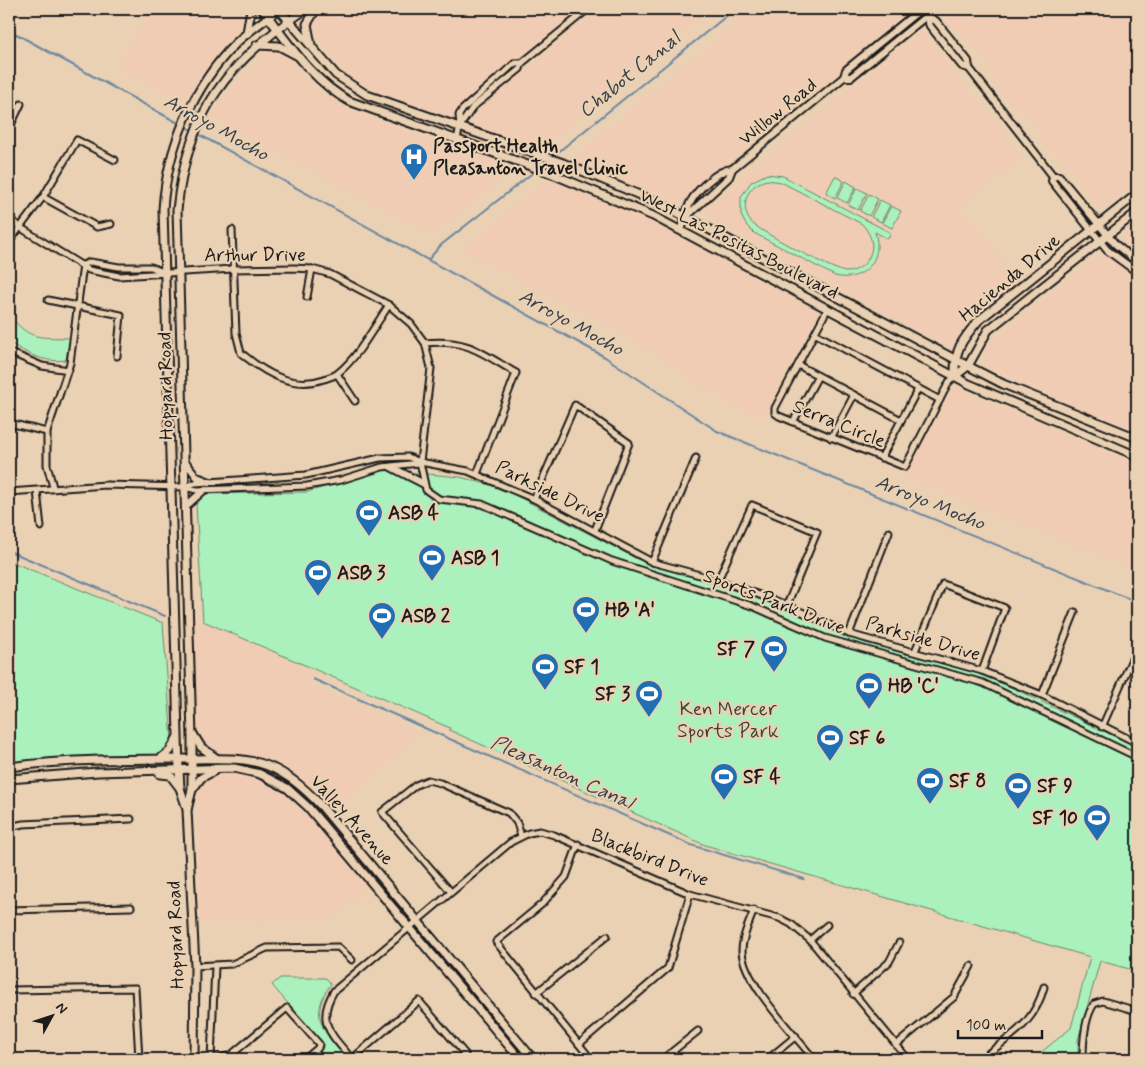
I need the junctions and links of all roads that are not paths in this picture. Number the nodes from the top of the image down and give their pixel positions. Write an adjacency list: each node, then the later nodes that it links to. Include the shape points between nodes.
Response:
1 (251, 9): 13 (main road)
2 (262, 9): 10 (main road, West Las Positas Boulevard)
3 (279, 9): 10 (main road, Hopyard Road); 11 (main road, West Las Positas Boulevard)
4 (306, 9): 11 (main road, Hopyard Road)
5 (316, 9): 15 (main road, via 307,24)
6 (588, 9): 17 (street)
7 (921, 9): 9 (street); 18 (street, Willow Road, via 846,70)
8 (935, 9): 9 (street, Willow Road)
9 (926, 16): 18 (street, Willow Road, via 852,77); 24 (street, via 930,26 962,66 969,68)
10 (269, 17): 12 (main road, West Las Positas Boulevard); 13 (main road, Hopyard Road)
11 (289, 20): 12 (main road, Hopyard Road); 15 (main road, West Las Positas Boulevard)
12 (278, 28): 14 (main road, Hopyard Road); 16 (main road, West Las Positas Boulevard)
13 (247, 33): 43 (main road, Hopyard Road, via 225,56 189,109 174,147 164,194)
14 (256, 45): 16 (main road, via 279,46); 44 (main road, Hopyard Road, via 220,86 202,116 187,153 177,210)
15 (312, 48): 20 (main road, West Las Positas Boulevard, via 336,75 367,95)
16 (301, 59): 22 (main road, West Las Positas Boulevard, via 317,78 349,101)
17 (522, 63): 20 (street, via 520,69 473,107); 20 (street, via 515,63 468,103 459,115)
18 (844, 78): 28 (street, Willow Road, via 732,169 724,170 704,186 689,204)
19 (21, 104): 21 (street)
20 (460, 126): 22 (street); 28 (main road, West Las Positas Boulevard, via 605,179)
21 (9, 129)
22 (457, 139): 34 (main road, West Las Positas Boulevard, via 597,191)
23 (115, 160): 26 (street, via 77,140)
24 (1053, 176): 31 (street, via 1059,176); 35 (street, via 1052,181)
25 (1137, 194): 31 (main road, Hacienda Drive)
26 (43, 197): 30 (street, via 97,227); 32 (street)
27 (1137, 212): 36 (main road, Hacienda Drive)
28 (687, 216): 34 (street, Willow Road); 55 (main road, West Las Positas Boulevard)
29 (9, 218): 32 (street)
30 (111, 224)
31 (1098, 225): 35 (main road, Hacienda Drive); 36 (street)
32 (21, 228): 38 (street); 40 (street)
33 (232, 230): 41 (street)
34 (681, 230): 50 (main road, West Las Positas Boulevard)
35 (1091, 230): 37 (street); 55 (main road, Hacienda Drive, via 978,321)
36 (1107, 235): 37 (main road, Hacienda Drive); 39 (street)
37 (1100, 241): 45 (street); 57 (main road, Hacienda Drive, via 988,330)
38 (9, 242)
39 (1137, 262)
40 (83, 265): 43 (street, Arthur Drive, via 90,262 119,267 151,267); 48 (street)
41 (233, 269): 42 (street, Arthur Drive); 44 (street, Arthur Drive); 59 (street, via 236,333 241,353 272,376 292,381 313,383)
42 (312, 269): 46 (street); 49 (street, Arthur Drive, via 330,274)
43 (164, 272): 44 (street, Arthur Drive); 82 (main road, Hopyard Road)
44 (180, 272): 75 (main road, Hopyard Road)
45 (1137, 272)
46 (307, 296)
47 (48, 300): 48 (street)
48 (76, 305): 54 (street, via 121,315); 58 (street)
49 (389, 305): 52 (street, Arthur Drive, via 411,324); 59 (street)
50 (828, 308): 51 (street, Serra Circle); 61 (main road, West Las Positas Boulevard)
51 (816, 334): 56 (street, Serra Circle); 62 (street)
52 (425, 343): 76 (street, Arthur Drive, via 431,368); 78 (street, via 460,343 516,373)
53 (9, 352): 58 (street, via 42,366)
54 (117, 356)
55 (954, 359): 57 (main road, West Las Positas Boulevard); 61 (main road)
56 (798, 365): 60 (street); 67 (street, Serra Circle, via 775,408 775,413)
57 (968, 366): 61 (main road, Hacienda Drive); 71 (main road, West Las Positas Boulevard, via 1003,384)
58 (69, 370): 69 (street)
59 (338, 374): 65 (street)
60 (818, 376): 63 (street); 67 (street)
61 (955, 376): 64 (street, Serra Circle); 72 (main road, West Las Positas Boulevard)
62 (918, 389): 64 (street); 66 (street)
63 (854, 395): 66 (street); 70 (street)
64 (940, 400): 74 (street, Serra Circle, via 905,467)
65 (354, 401)
66 (901, 420): 74 (street)
67 (793, 422): 70 (street, Serra Circle)
68 (9, 423): 69 (street)
69 (47, 432): 81 (street, via 47,465)
70 (831, 438): 74 (street, Serra Circle)
71 (1137, 438)
72 (1137, 456)
73 (696, 458): 92 (street)
74 (881, 458)
75 (184, 460): 79 (street, via 197,477); 83 (main road, Hopyard Road)
76 (420, 462): 77 (street, Parkside Drive); 78 (street, Parkside Drive); 79 (street, Parkside Drive, via 408,457 380,458 306,475); 80 (street)
77 (391, 467): 80 (street); 84 (street, Parkside Drive, via 307,486)
78 (477, 474): 87 (street, Parkside Drive)
79 (210, 482): 83 (street, Parkside Drive)
80 (424, 484): 105 (street, Sports Park Drive, via 431,494 443,500 482,504 612,561 752,606 825,638 983,683)
81 (52, 487): 82 (street); 85 (street)
82 (169, 487): 83 (street); 103 (main road, Hopyard Road)
83 (184, 487): 84 (street, Parkside Drive); 88 (main road, Hopyard Road)
84 (204, 490): 88 (street)
85 (37, 491): 86 (street); 89 (street)
86 (9, 492)
87 (534, 499): 90 (street, Parkside Drive); 90 (street, via 575,406 629,443)
88 (185, 507): 102 (main road, Hopyard Road)
89 (41, 527)
90 (595, 530): 92 (street, Parkside Drive)
91 (889, 532): 96 (street)
92 (652, 562): 93 (street, Parkside Drive)
93 (718, 580): 94 (street, Parkside Drive); 94 (street, via 752,505 818,532)
94 (787, 604): 96 (street, Parkside Drive)
95 (1075, 612): 100 (street)
96 (849, 634): 97 (street, Parkside Drive)
97 (915, 651): 99 (street, Parkside Drive); 99 (street, via 943,584 1006,608)
98 (1137, 661): 101 (street, via 1132,659)
99 (982, 671): 100 (street, Parkside Drive)
100 (1042, 696): 101 (street, Parkside Drive)
101 (1102, 727): 104 (street, Parkside Drive)
102 (192, 732): 108 (main road, via 201,747); 109 (main road, Hopyard Road)
103 (179, 735): 106 (main road, via 170,751); 107 (main road, Hopyard Road)
104 (1137, 743)
105 (1137, 757)
106 (161, 758): 107 (main road, Valley Avenue); 110 (main road, Valley Avenue)
107 (179, 758): 109 (main road, Valley Avenue); 113 (main road, Hopyard Road)
108 (217, 758): 109 (main road, Valley Avenue); 128 (main road, Valley Avenue, via 260,763 299,784)
109 (192, 759): 114 (main road, Hopyard Road)
110 (9, 767)
111 (217, 769): 114 (main road, Valley Avenue); 117 (main road, via 201,778); 130 (main road, Valley Avenue, via 234,768 260,774 288,788)
112 (150, 770): 113 (main road, Valley Avenue); 115 (main road, Valley Avenue); 116 (main road, via 170,775)
113 (179, 770): 114 (main road, Valley Avenue); 116 (main road, Hopyard Road)
114 (192, 770): 117 (main road, Hopyard Road)
115 (9, 779)
116 (180, 788): 118 (main road, Hopyard Road)
117 (192, 790): 118 (main road, Hopyard Road)
118 (187, 810): 135 (main road, Hopyard Road)
119 (131, 819): 120 (street)
120 (9, 827)
121 (521, 836): 122 (street, Blackbird Drive, via 540,831); 123 (street); 123 (street, via 509,813 428,780 416,785 382,812)
122 (578, 844): 124 (street, Blackbird Drive); 140 (street, via 566,877 542,904 496,942)
123 (451, 892): 128 (street)
124 (690, 894): 127 (street, Blackbird Drive); 145 (street, via 668,968)
125 (131, 907): 126 (street)
126 (9, 910)
127 (754, 910): 132 (street, Blackbird Drive, via 791,924); 144 (street, via 742,950 746,972)
128 (417, 920): 130 (street); 155 (main road, Valley Avenue)
129 (827, 925): 132 (street)
130 (409, 927): 152 (street, via 334,991 326,1005 324,1019 330,1032); 154 (main road, Valley Avenue)
131 (607, 936): 140 (street)
132 (810, 940): 141 (street, Blackbird Drive)
133 (899, 943): 141 (street, via 889,962)
134 (352, 960): 136 (street, via 338,947 267,948 232,964)
135 (195, 966): 136 (street); 148 (main road, Hopyard Road)
136 (215, 966): 149 (street, Hopyard Road)
137 (971, 966): 146 (street, via 954,997)
138 (1044, 988): 161 (street, via 1030,1020)
139 (9, 990): 147 (street, via 135,988)
140 (536, 992): 145 (street)
141 (853, 994): 146 (street, Blackbird Drive)
142 (1137, 1011): 162 (street, via 1103,1001 1094,1004 1083,1045)
143 (698, 1031): 157 (street)
144 (796, 1036): 158 (street); 159 (street)
145 (579, 1044): 156 (street)
146 (896, 1045): 160 (street, Blackbird Drive)
147 (139, 1059)
148 (194, 1059)
149 (211, 1059)
150 (217, 1059): 151 (street, via 231,1055 287,1008 319,1044)
151 (305, 1059)
152 (352, 1059): 153 (street, via 419,1001 464,1054)
153 (459, 1059)
154 (520, 1059)
155 (533, 1059)
156 (591, 1059)
157 (663, 1059)
158 (768, 1059)
159 (814, 1059)
160 (908, 1059)
161 (982, 1059)
162 (1084, 1059)

